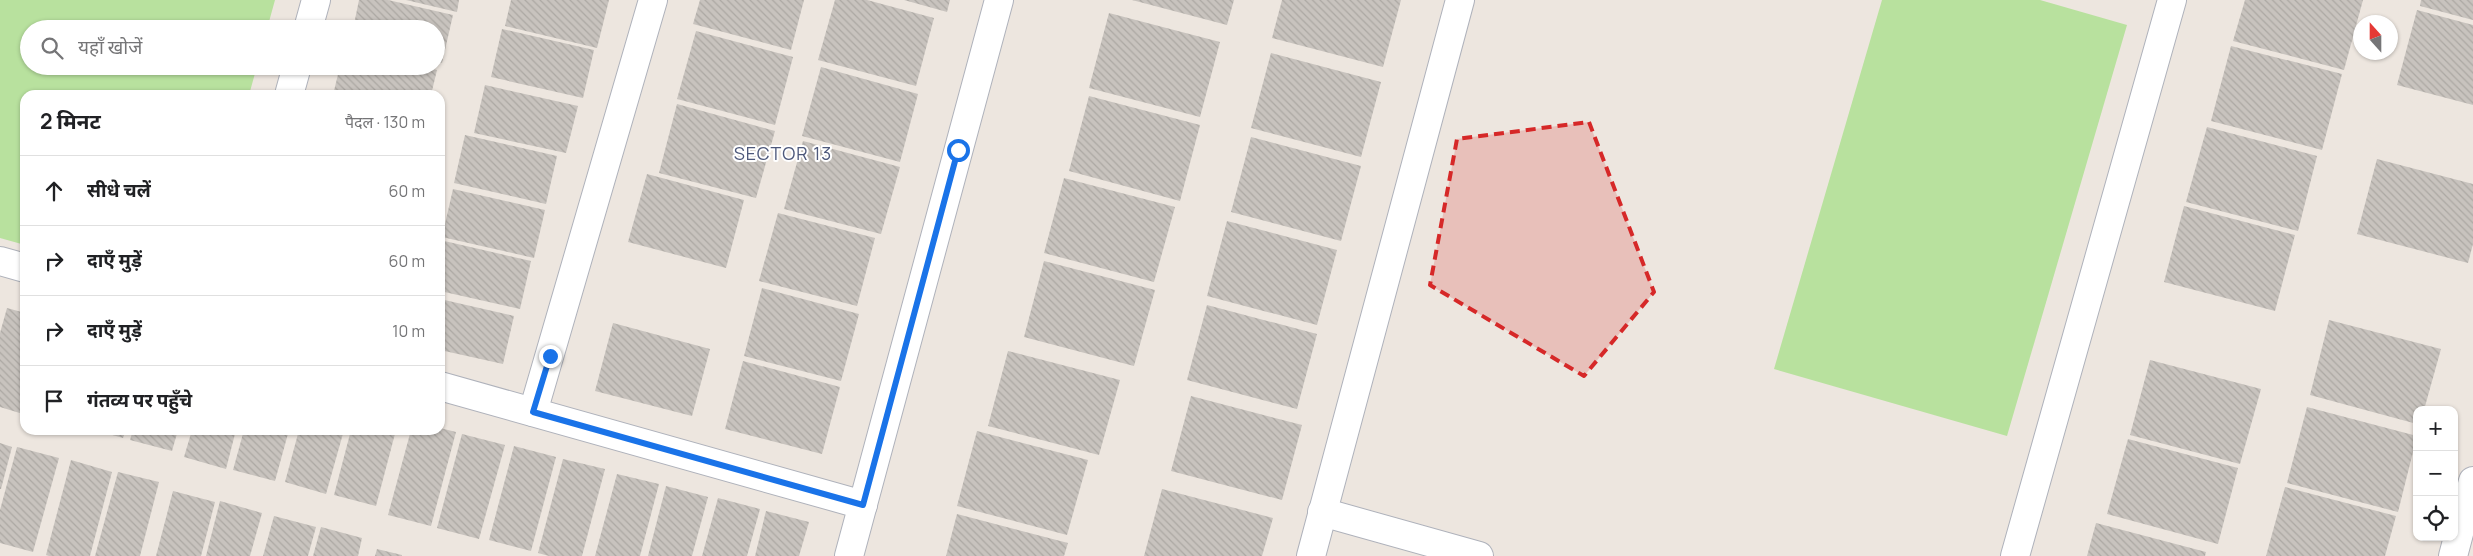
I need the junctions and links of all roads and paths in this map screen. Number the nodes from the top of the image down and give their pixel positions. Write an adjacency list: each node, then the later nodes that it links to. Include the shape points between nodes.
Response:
1 (316, 0): 6 (street)
2 (653, 0): 12 (street)
3 (999, 0): 14 (street)
4 (1460, 0): 15 (street)
5 (2165, 2): 19 (street)
6 (310, 20)
7 (295, 75): 8 (street)
8 (290, 90)
9 (0, 261): 10 (street)
10 (20, 267)
11 (445, 387): 12 (street)
12 (533, 412): 14 (street)
13 (2473, 482): 20 (street)
14 (863, 505): 16 (street)
15 (1322, 512): 17 (street); 18 (street)
16 (849, 556)
17 (1311, 556)
18 (1479, 556)
19 (2015, 556)
20 (2453, 556)

